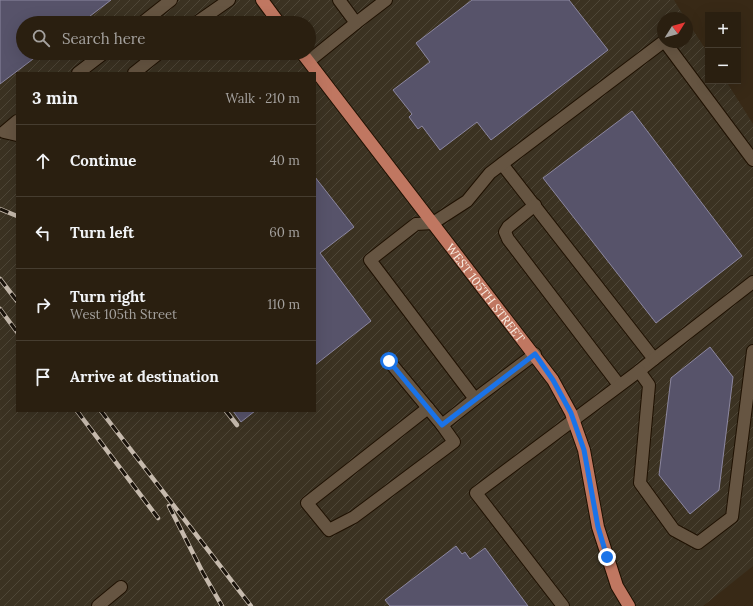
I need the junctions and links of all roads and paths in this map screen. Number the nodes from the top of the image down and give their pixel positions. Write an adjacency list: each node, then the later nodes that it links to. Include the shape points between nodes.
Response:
1 (171, 0): 6 (lane)
2 (229, 0): 7 (lane)
3 (262, 0): 8 (main road)
4 (339, 0): 9 (lane)
5 (386, 0): 9 (lane)
6 (151, 16)
7 (206, 16)
8 (274, 16)
9 (356, 23): 12 (lane)
10 (657, 47): 22 (lane)
11 (669, 48): 21 (lane)
12 (316, 50)
13 (95, 60): 16 (lane)
14 (150, 60): 17 (lane)
15 (308, 60): 24 (main road, WEST 105TH STREET)
16 (79, 72)
17 (135, 72)
18 (16, 122): 19 (lane)
19 (2, 134): 20 (lane)
20 (16, 135)
21 (753, 160)
22 (502, 164): 23 (lane); 24 (lane, via 490,173 467,201)
23 (535, 205): 28 (lane); 31 (lane, via 508,227 505,232 508,239)
24 (433, 223): 27 (main road, WEST 105TH STREET); 32 (lane, via 416,224 370,260)
25 (753, 282): 28 (lane)
26 (753, 351): 30 (lane, via 732,517 698,543 674,530 640,483 649,385)
27 (535, 354): 32 (lane); 34 (main road, WEST 105TH STREET, via 553,380)
28 (654, 359): 30 (lane)
29 (389, 361): 33 (lane)
30 (639, 371): 31 (lane)
31 (619, 385): 34 (lane)
32 (475, 398): 35 (lane)
33 (428, 408): 35 (lane); 35 (lane, via 307,503 329,530 354,517 454,442)
34 (573, 420): 38 (lane, via 476,493); 39 (main road, WEST 105TH STREET, via 584,450 600,534 617,586)
35 (442, 425)
36 (121, 587): 37 (lane)
37 (98, 606)
38 (563, 606)
39 (628, 606)

